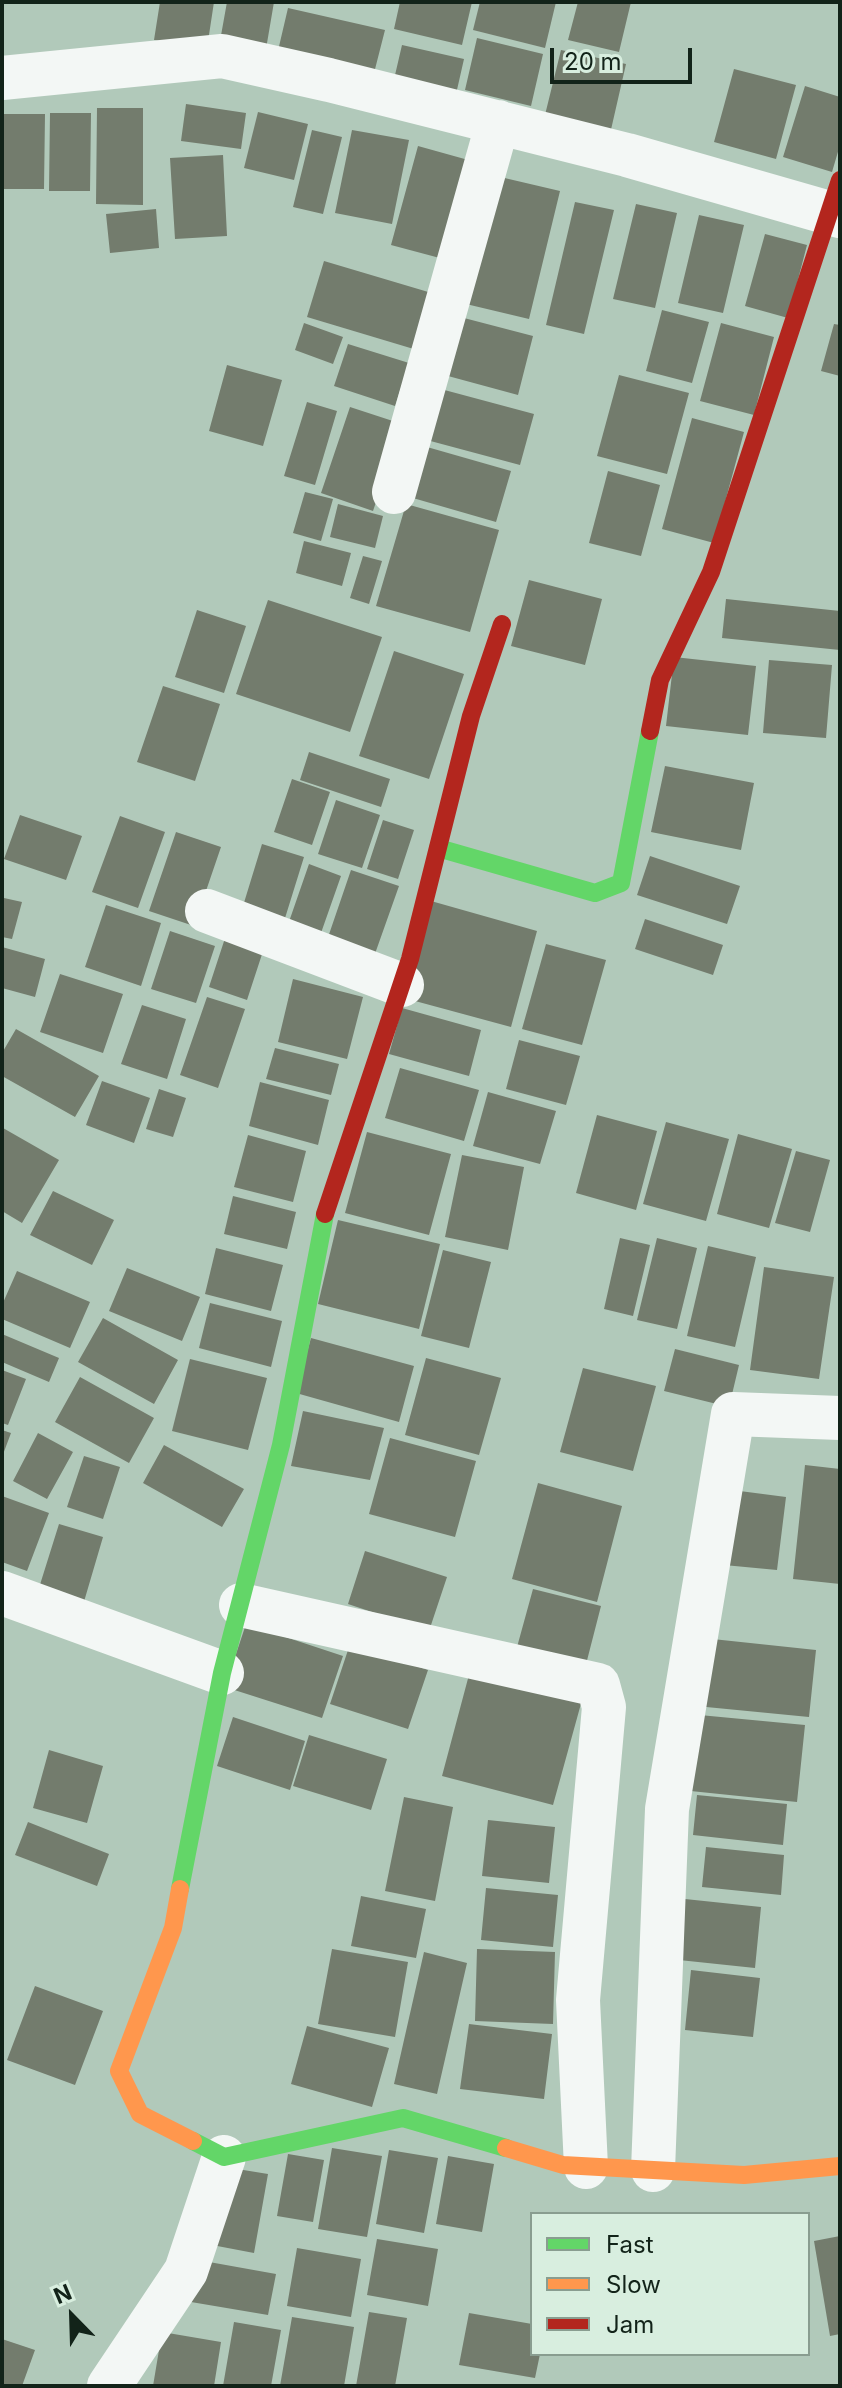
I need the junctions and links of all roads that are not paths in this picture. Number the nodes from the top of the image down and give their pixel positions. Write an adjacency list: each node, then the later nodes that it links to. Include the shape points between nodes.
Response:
1 (2, 78): 2 (street, via 222,56)
2 (498, 122): 3 (street); 4 (street)
3 (836, 203): 6 (street, via 711,572 660,680 621,883 595,893)
4 (394, 492)
5 (502, 624): 6 (street, via 471,716)
6 (438, 848): 8 (street)
7 (207, 911): 8 (street)
8 (402, 985): 11 (street, via 326,1210 281,1445)
9 (840, 1418): 16 (street, via 733,1414 667,1809)
10 (2, 1593): 12 (street)
11 (241, 1605): 12 (street); 15 (street, via 598,1685 604,1707 578,2000)
12 (222, 1673): 13 (street, via 173,1928 119,2071 140,2114)
13 (224, 2157): 15 (street, via 403,2118 563,2165); 17 (street, via 186,2271)
14 (840, 2166): 16 (street, via 744,2175)
15 (592, 2167): 16 (street)
16 (646, 2170)
17 (109, 2386)

